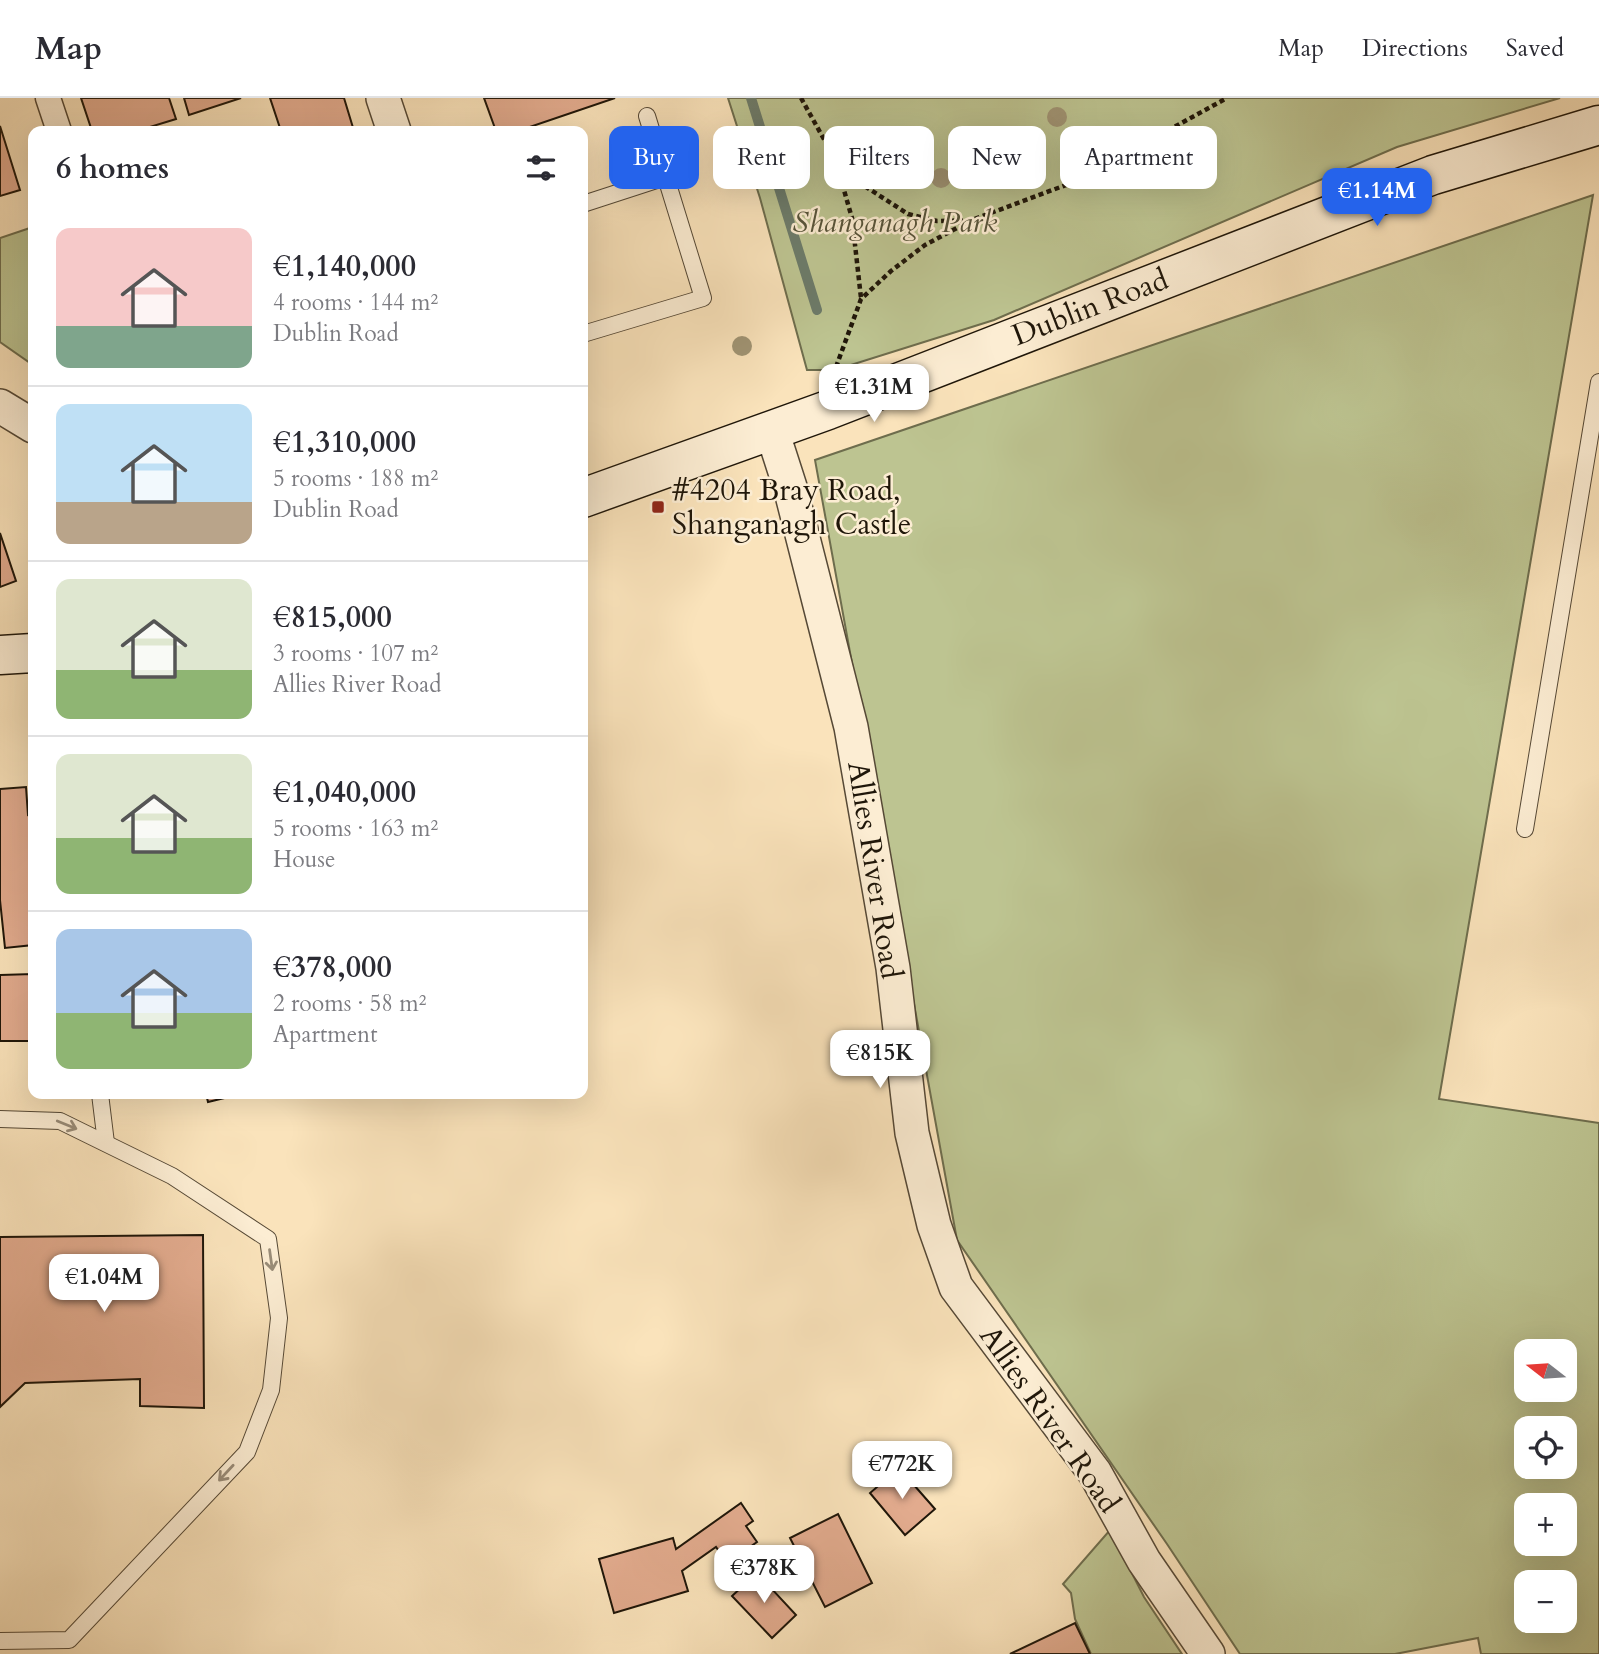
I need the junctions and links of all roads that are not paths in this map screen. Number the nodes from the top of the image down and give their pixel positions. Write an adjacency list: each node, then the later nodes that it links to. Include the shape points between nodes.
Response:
1 (48, 98): 5 (street)
2 (383, 98): 6 (street)
3 (647, 116): 7 (lane)
4 (1599, 125): 15 (main road, Dublin Road, via 1420,180)
5 (57, 126)
6 (392, 126)
7 (650, 126)
8 (629, 189): 10 (lane)
9 (670, 189): 11 (lane, via 703,298)
10 (588, 202)
11 (588, 332)
12 (1599, 382): 19 (lane)
13 (0, 406): 14 (street)
14 (28, 423)
15 (772, 431): 16 (main road, Dublin Road); 24 (street, Allies River Road, via 851,727 893,968 912,1133 934,1225 956,1287 1096,1473 1144,1561)
16 (588, 496)
17 (28, 653): 18 (main road)
18 (0, 655)
19 (1525, 829)
20 (101, 1099): 22 (lane)
21 (0, 1119): 22 (lane, one-way to 22, via 60,1121)
22 (106, 1143): 23 (lane, one-way to 23, via 172,1176 268,1239 279,1318 271,1390 247,1452 69,1640)
23 (0, 1641)
24 (1208, 1654)

